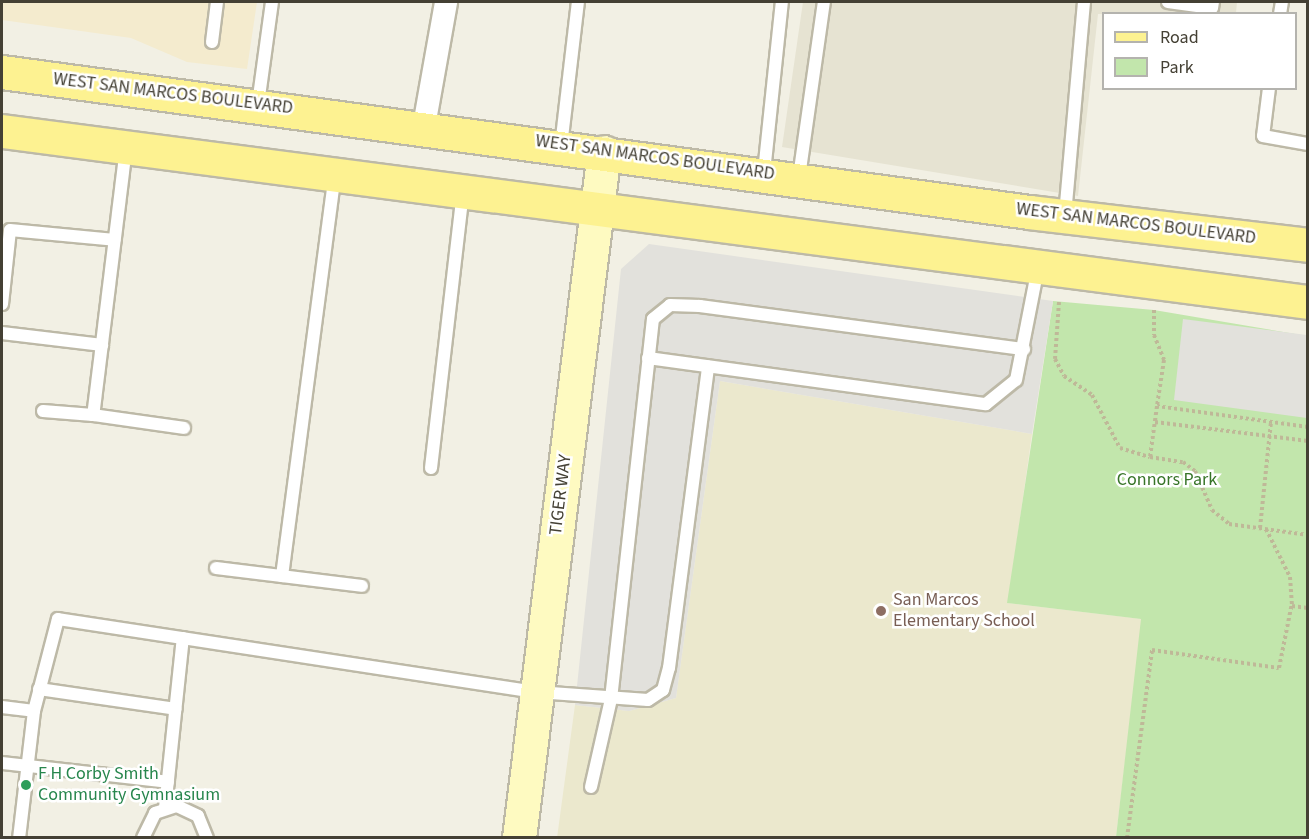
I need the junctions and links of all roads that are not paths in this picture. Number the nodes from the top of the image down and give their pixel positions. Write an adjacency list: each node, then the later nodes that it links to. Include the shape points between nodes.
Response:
1 (217, 2): 10 (lane)
2 (272, 2): 13 (lane)
3 (446, 2): 14 (street)
4 (578, 2): 17 (lane)
5 (783, 2): 20 (lane)
6 (824, 2): 22 (lane)
7 (1084, 2): 25 (lane)
8 (1168, 2): 9 (lane, via 1212,8)
9 (1213, 2)
10 (212, 42)
11 (2, 72): 13 (main road, WEST SAN MARCOS BOULEVARD)
12 (1269, 90): 16 (lane, via 1263,136)
13 (257, 105): 14 (main road, WEST SAN MARCOS BOULEVARD)
14 (424, 126): 17 (main road, WEST SAN MARCOS BOULEVARD)
15 (2, 131): 18 (main road)
16 (1308, 144)
17 (561, 146): 19 (main road, WEST SAN MARCOS BOULEVARD)
18 (126, 147): 21 (main road); 26 (lane)
19 (604, 152): 20 (main road, WEST SAN MARCOS BOULEVARD); 24 (street, TIGER WAY)
20 (764, 172): 22 (main road, WEST SAN MARCOS BOULEVARD)
21 (335, 175): 23 (main road); 41 (lane)
22 (799, 177): 25 (main road, WEST SAN MARCOS BOULEVARD)
23 (463, 191): 24 (main road); 39 (lane)
24 (596, 208): 28 (main road); 45 (street, TIGER WAY)
25 (1065, 216): 27 (main road, WEST SAN MARCOS BOULEVARD)
26 (115, 240): 30 (lane, via 10,230); 32 (lane)
27 (1308, 245)
28 (1038, 267): 29 (main road); 33 (lane)
29 (1308, 302)
30 (2, 304)
31 (2, 333): 32 (lane)
32 (102, 345): 37 (lane)
33 (1024, 349): 34 (lane, via 670,305 653,319); 35 (lane, via 1016,380 986,404)
34 (648, 358): 35 (lane); 46 (lane)
35 (708, 367): 46 (lane, via 663,690 648,700)
36 (43, 411): 37 (lane)
37 (93, 415): 38 (lane)
38 (184, 428)
39 (431, 468)
40 (216, 568): 41 (lane)
41 (282, 576): 42 (lane)
42 (362, 586)
43 (183, 638): 44 (lane, via 58,619); 45 (lane); 48 (lane)
44 (39, 689): 48 (lane); 49 (lane)
45 (537, 692): 46 (lane); 58 (street, TIGER WAY)
46 (611, 699): 53 (lane)
47 (2, 707): 49 (lane)
48 (176, 709): 52 (lane)
49 (34, 711): 51 (lane)
50 (2, 763): 51 (lane)
51 (28, 766): 52 (lane); 55 (lane)
52 (168, 782): 54 (lane)
53 (591, 787)
54 (165, 808): 56 (lane, via 147,822); 57 (lane, via 198,816)
55 (20, 837)
56 (143, 837)
57 (207, 837)
58 (519, 837)

